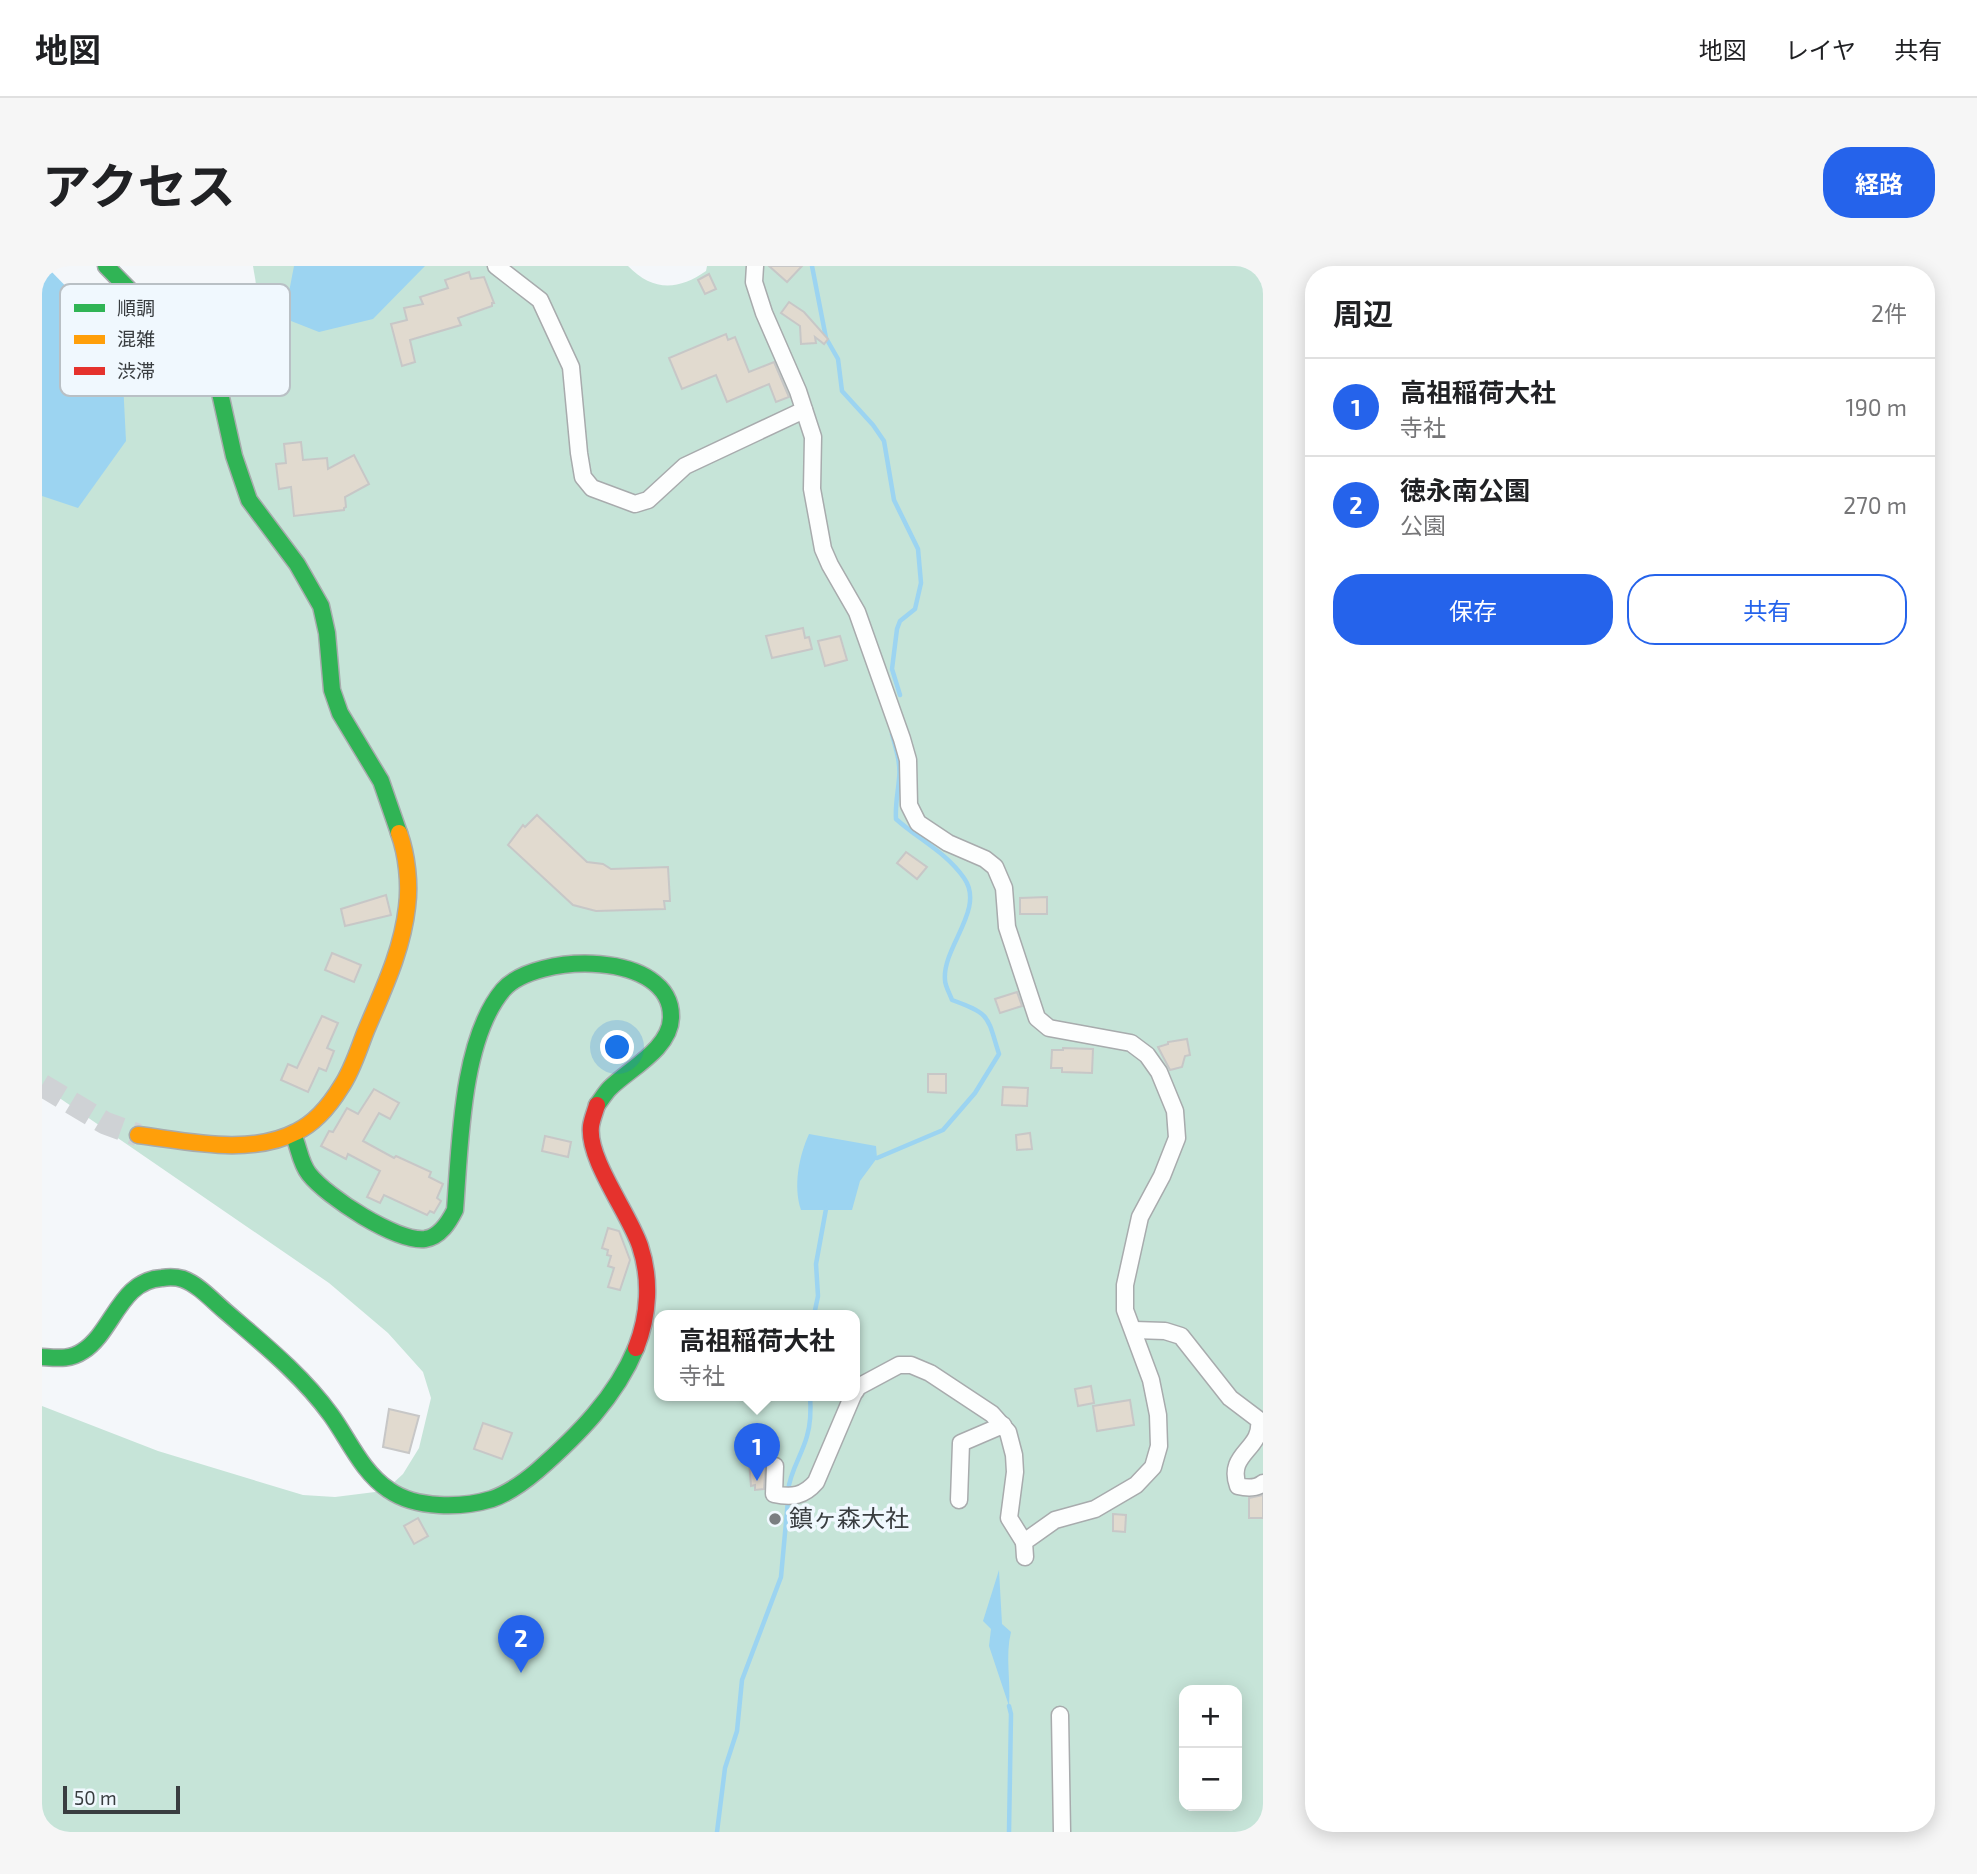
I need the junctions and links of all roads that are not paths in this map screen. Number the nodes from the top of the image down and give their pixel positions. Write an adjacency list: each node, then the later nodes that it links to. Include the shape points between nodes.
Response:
1 (106, 266): 4 (street)
2 (496, 266): 6 (street, via 540,300 571,367 583,477 592,488 635,504 648,500 685,466)
3 (755, 266): 6 (street, via 754,282 764,313)
4 (124, 284)
5 (221, 396): 7 (street, via 249,500 297,564 321,606 332,690 340,713 381,781 402,841 408,886 398,955 344,1083 333,1102)
6 (804, 410): 9 (street, via 813,437 812,489 823,549 857,612 902,739 908,760 909,805 918,823 995,867 1004,888 1007,927 1037,1018 1049,1028 1131,1043 1159,1072 1175,1111 1177,1138 1140,1217 1130,1255 1125,1310)
7 (293, 1134): 8 (street, via 257,1143 204,1143); 10 (street, via 302,1160 320,1185 391,1231 422,1240 435,1236 455,1210 471,1056 496,998 509,983 533,971 599,964 639,975 663,990 671,1011 669,1033 608,1088 591,1123 596,1152 644,1259 648,1299 644,1328 604,1404 540,1468 504,1495 486,1501 436,1504 400,1497 371,1474 326,1409 271,1349 191,1282 173,1276 136,1286 83,1352 66,1360)
8 (138, 1135)
9 (1134, 1330): 13 (street, via 1158,1415 1159,1446 1153,1466 1136,1485 1095,1509 1055,1520 1025,1550 1009,1518 1014,1455); 15 (street, via 1181,1336 1230,1398 1259,1420 1257,1439 1238,1459 1235,1478 1238,1486 1245,1488)
10 (42, 1357)
11 (860, 1386): 13 (street, via 900,1365 911,1365 930,1373)
12 (851, 1401): 14 (street, via 808,1491 797,1496 774,1494)
13 (1003, 1425): 16 (street, via 961,1443)
14 (775, 1466)
15 (1263, 1483)
16 (959, 1500)
17 (1060, 1715): 18 (street)
18 (1062, 1832)

